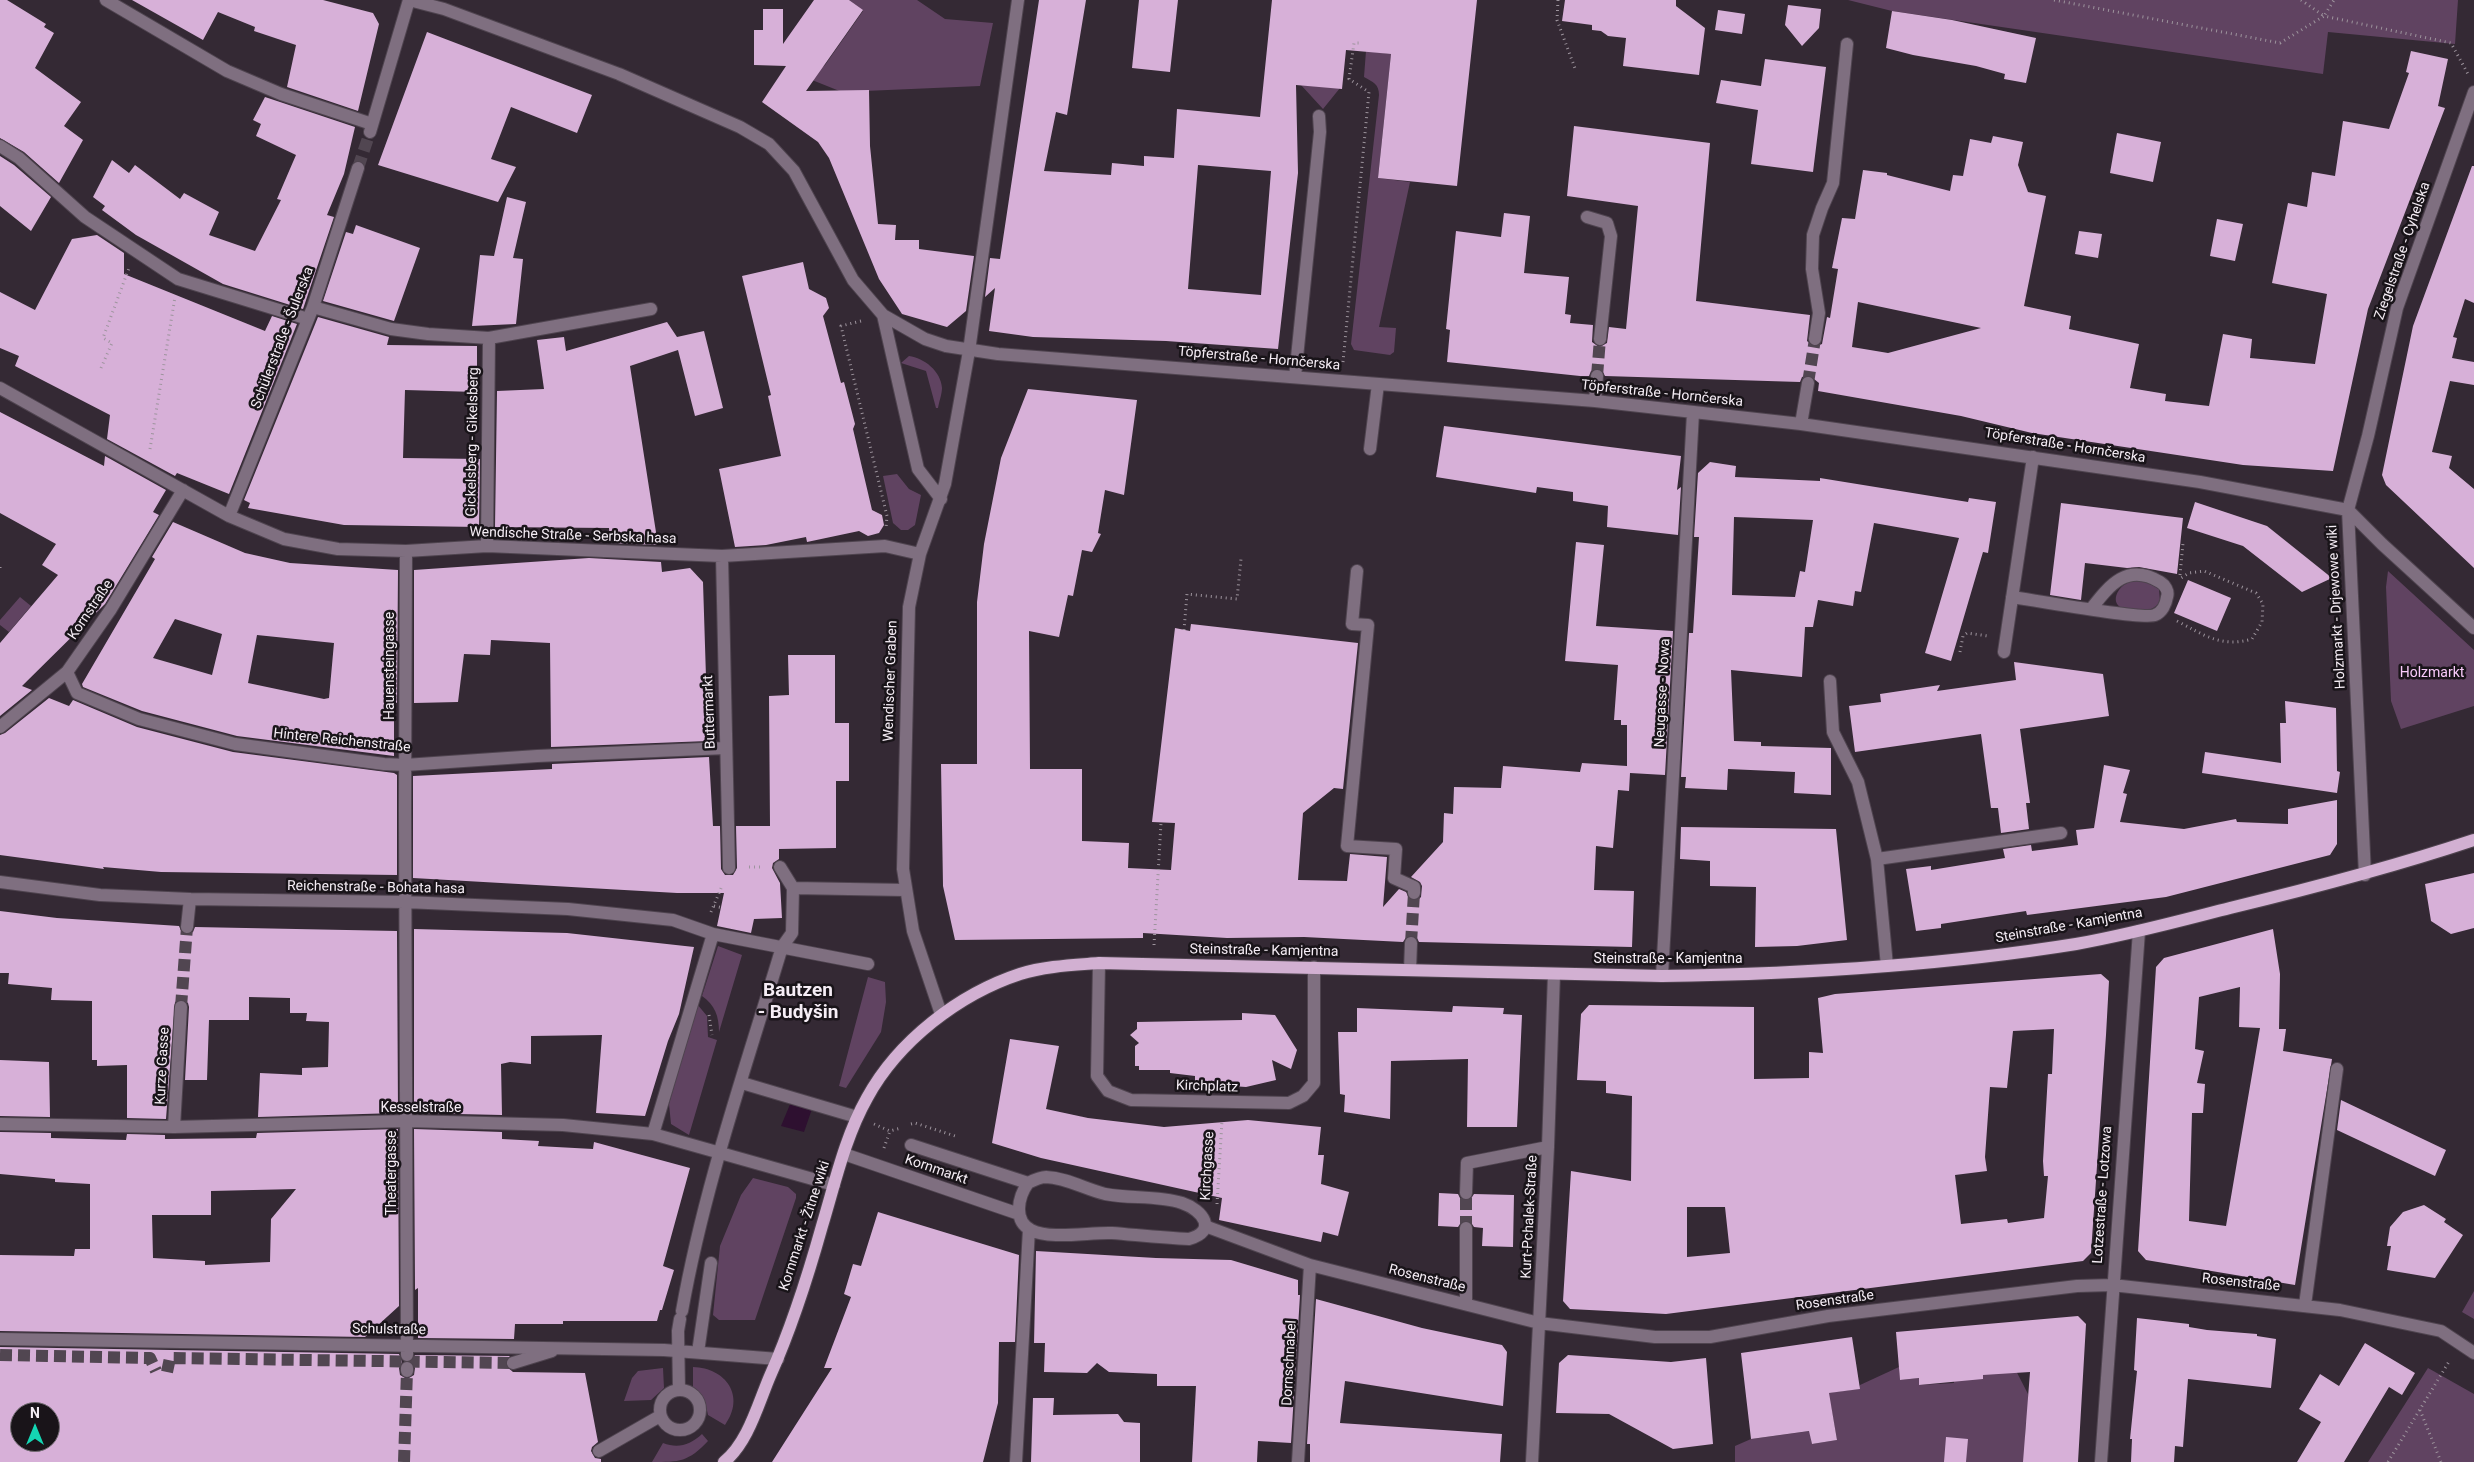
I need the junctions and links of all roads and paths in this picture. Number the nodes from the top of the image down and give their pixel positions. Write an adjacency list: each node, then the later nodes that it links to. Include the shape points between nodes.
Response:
1 (106, 0): 2 (street, via 227,71 371,128)
2 (409, 0): 8 (street)
3 (1018, 0): 28 (street, Wendischer Graben)
4 (1558, 0): 12 (path, via 1557,20)
5 (2054, 0): 9 (path, via 2280,43)
6 (2301, 0): 9 (path)
7 (2334, 0): 9 (path)
8 (444, 4): 23 (street, via 619,74 740,127 769,144 794,171 853,280)
9 (2324, 16): 13 (path, via 2450,43)
10 (1361, 43): 32 (path, via 1354,43 1349,79 1369,92)
11 (1847, 44): 27 (street, via 1833,184 1813,235 1812,269 1819,313)
12 (1576, 71)
13 (2470, 79)
14 (2474, 92): 44 (street, Ziegelstraße - Cyhelska, via 2397,308)
15 (1319, 116): 30 (street)
16 (0, 146): 19 (street, via 19,158 85,217)
17 (358, 168): 21 (street, Schülerstraße - Šulerska)
18 (1587, 217): 26 (street, via 1607,223 1611,236)
19 (135, 250): 20 (street); 29 (path, via 103,338 112,342)
20 (178, 279): 24 (street); 41 (path)
21 (313, 307): 24 (street, Schülerstraße - Šulerska); 25 (street, via 391,329)
22 (651, 309): 25 (street)
23 (883, 315): 28 (street, Töpferstraße - Hornčerska, via 925,339); 43 (street, via 918,469); 48 (path, via 841,326 887,516)
24 (308, 319): 45 (street, Schülerstraße - Šulerska)
25 (489, 338): 47 (street, Gickelsberg - Gikelsberg)
26 (1600, 339)
27 (1815, 339)
28 (969, 351): 30 (street, Töpferstraße - Hornčerska); 43 (street, Wendischer Graben)
29 (101, 368)
30 (1295, 376): 32 (street, Töpferstraße - Hornčerska)
31 (1597, 376): 36 (street)
32 (1341, 380): 34 (street, Töpferstraße - Hornčerska)
33 (1808, 383): 38 (street)
34 (1378, 384): 36 (street, Töpferstraße - Hornčerska); 39 (street)
35 (0, 388): 41 (street, Wendische Straße - Serbska hasa)
36 (1595, 401): 37 (street, Töpferstraße - Hornčerska)
37 (1693, 413): 38 (street, Töpferstraße - Hornčerska); 94 (street, Neugasse - Nowa)
38 (1801, 424): 40 (street, Töpferstraße - Hornčerska)
39 (1370, 449)
40 (2033, 457): 44 (street, Töpferstraße - Hornčerska, via 2200,482); 54 (street)
41 (146, 470): 42 (street, Wendische Straße - Serbska hasa)
42 (183, 490): 45 (street, Wendische Straße - Serbska hasa); 62 (street, Kornstraße, via 111,609)
43 (941, 499): 50 (street, Wendischer Graben)
44 (2348, 510): 57 (street, Holzmarkt - Drjewowe wiki); 73 (street, Holzmarkt - Drjewowe wiki)
45 (229, 516): 49 (street, Wendische Straße - Serbska hasa, via 284,539 338,549)
46 (2180, 543): 56 (path, via 2183,543 2180,579 2189,573 2204,571 2256,593 2263,604 2262,622 2252,639 2236,643 2214,640)
47 (487, 546): 49 (street, Wendische Straße - Serbska hasa); 51 (street, Wendische Straße - Serbska hasa)
48 (885, 546): 50 (street, Wendische Straße - Serbska hasa); 51 (street, Wendische Straße - Serbska hasa)
49 (406, 551): 66 (street, Hauensteingasse)
50 (920, 554): 76 (street, Wendischer Graben, via 909,608 904,736)
51 (722, 556): 65 (street, Buttermarkt)
52 (1241, 559): 58 (path, via 1237,599 1188,594)
53 (1357, 571): 77 (street, via 1352,624 1368,625 1348,846 1396,848 1394,878 1414,887)
54 (2012, 597): 55 (street); 61 (street)
55 (2091, 609): 56 (street, via 2148,617); 56 (street, via 2111,584 2119,578 2135,575 2154,579 2166,588 2167,600)
56 (2160, 612)
57 (2474, 628)
58 (1184, 630)
59 (1977, 634): 60 (path, via 1966,633 1963,636)
60 (1960, 652)
61 (2004, 652)
62 (67, 672): 64 (street, Kornstraße); 66 (street, Hintere Reichenstraße, via 77,693 139,719 235,744)
63 (1830, 681): 70 (street, via 1833,732 1858,782)
64 (0, 727)
65 (726, 748): 66 (street, Hintere Reichenstraße); 72 (street, Buttermarkt)
66 (405, 765): 79 (street, Hauensteingasse)
67 (1161, 823): 89 (path)
68 (2061, 833): 70 (street)
69 (2474, 840): 73 (main road, Steinstraße - Kamjentna)
70 (1877, 858): 90 (street)
71 (780, 867): 72 (path); 75 (street)
72 (729, 868): 80 (path)
73 (2364, 875): 83 (main road, Steinstraße - Kamjentna)
74 (0, 882): 78 (street, Reichenstraße - Bohata hasa, via 100,895)
75 (793, 888): 76 (street); 86 (street, via 792,933)
76 (905, 890): 96 (street, Wendischer Graben, via 913,931)
77 (1414, 893)
78 (190, 899): 79 (street, Reichenstraße - Bohata hasa); 82 (street)
79 (405, 902): 84 (street, Reichenstraße - Bohata hasa, via 568,909 673,920); 101 (street, Theatergasse)
80 (714, 906): 81 (path); 84 (path)
81 (723, 908)
82 (187, 926)
83 (2138, 931): 90 (main road, Steinstraße - Kamjentna, via 2076,944); 118 (street, Lotzestraße - Lotzowa)
84 (708, 933): 86 (street, Reichenstraße - Bohata hasa); 104 (street)
85 (1411, 943): 92 (street)
86 (782, 947): 88 (street, Reichenstraße - Bohata hasa); 98 (street)
87 (1099, 963): 89 (main road, Steinstraße - Kamjentna); 96 (main road, Steinstraße - Kamjentna, via 1021,974); 99 (street, Kirchplatz, via 1097,1076 1108,1091 1131,1100)
88 (868, 964)
89 (1153, 964): 91 (main road, Steinstraße - Kamjentna)
90 (1887, 966): 94 (main road, Steinstraße - Kamjentna)
91 (1314, 967): 92 (main road, Steinstraße - Kamjentna); 99 (street, Kirchplatz, via 1314,1083 1303,1096 1288,1104)
92 (1410, 970): 93 (main road, Steinstraße - Kamjentna)
93 (1554, 974): 94 (main road, Steinstraße - Kamjentna); 106 (street, Kurt-Pchalek-Straße)
94 (1662, 976)
95 (181, 1007): 103 (street, Kurze Gasse)
96 (941, 1014): 100 (main road, Kornmarkt - Žitne wiki, via 902,1051 868,1096)
97 (2337, 1069): 120 (street)
98 (742, 1083): 100 (street); 107 (street)
99 (1224, 1103): 113 (path, Kirchgasse)
100 (857, 1117): 108 (main road, Kornmarkt - Žitne wiki)
101 (407, 1121): 103 (street, Kesselstraße); 104 (street, Kesselstraße, via 563,1125); 125 (street, Theatergasse)
102 (0, 1124): 103 (street, Kesselstraße)
103 (174, 1127)
104 (652, 1134): 107 (street, Kesselstraße)
105 (911, 1145): 109 (street)
106 (1548, 1148): 111 (street, via 1467,1163); 121 (street, Kurt-Pchalek-Straße)
107 (721, 1153): 110 (street, Kesselstraße); 126 (street, via 691,1257)
108 (844, 1154): 110 (main road, Kornmarkt - Žitne wiki); 112 (street, Kornmarkt)
109 (1028, 1183): 112 (street, via 1021,1198); 113 (street, via 1043,1177 1060,1178 1108,1194 1175,1202 1197,1211)
110 (834, 1185): 129 (main road, Kornmarkt - Žitne wiki)
111 (1466, 1193)
112 (1019, 1214): 115 (street)
113 (1210, 1228): 115 (street, via 1189,1240 1110,1233 1047,1234); 117 (street, Rosenstraße)
114 (1466, 1228): 119 (street)
115 (1029, 1229): 136 (street)
116 (711, 1263): 127 (street)
117 (1310, 1265): 119 (street, Rosenstraße); 137 (street, Dornschnabel)
118 (2112, 1285): 120 (street, Rosenstraße); 121 (street, Rosenstraße, via 2077,1286 1838,1314 1710,1337 1655,1337); 139 (street, Lotzestraße - Lotzowa)
119 (1466, 1304): 121 (street, Rosenstraße)
120 (2305, 1305): 123 (street, Rosenstraße, via 2441,1331)
121 (1540, 1323): 138 (street, Kurt-Pchalek-Straße)
122 (0, 1339): 125 (street, Schulstraße)
123 (2460, 1343): 128 (street, Rosenstraße); 132 (path)
124 (564, 1348): 125 (street, Schulstraße); 126 (street, Schulstraße); 130 (street)
125 (407, 1350)
126 (678, 1351): 127 (street, Schulstraße); 131 (street)
127 (698, 1352): 129 (street, Schulstraße)
128 (2474, 1352)
129 (778, 1359): 135 (main road, Kornmarkt - Žitne wiki, via 740,1445)
130 (513, 1363)
131 (679, 1390): 133 (street, via 663,1398); 133 (street, via 697,1399 700,1406 698,1419 688,1429 674,1430)
132 (2420, 1410): 140 (path); 141 (path)
133 (660, 1416): 134 (street)
134 (599, 1451)
135 (724, 1462)
136 (1016, 1462)
137 (1298, 1462)
138 (1532, 1462)
139 (2101, 1462)
140 (2388, 1462)
141 (2441, 1462)

